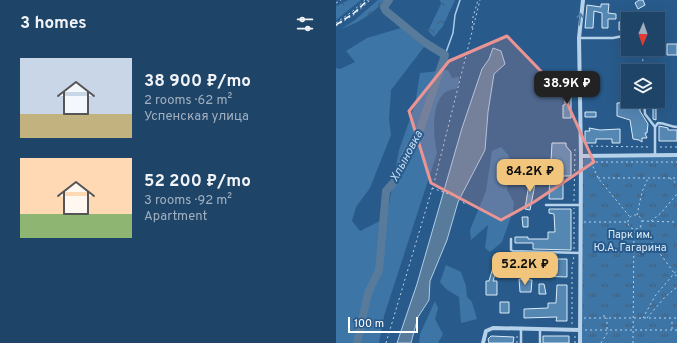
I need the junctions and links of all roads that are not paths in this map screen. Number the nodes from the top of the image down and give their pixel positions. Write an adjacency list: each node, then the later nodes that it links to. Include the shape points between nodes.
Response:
1 (583, 0): 3 (street, one-way to 1)
2 (621, 36): 3 (lane)
3 (579, 38): 9 (street)
4 (645, 108): 5 (lane, via 645,114)
5 (655, 127): 6 (lane, via 658,123); 7 (lane)
6 (677, 127)
7 (655, 155): 8 (street); 9 (street)
8 (677, 155)
9 (581, 156): 11 (street)
10 (546, 205): 11 (lane)
11 (581, 205): 13 (street)
12 (511, 239): 13 (lane, via 513,251)
13 (580, 252): 16 (street)
14 (540, 329): 15 (street); 16 (street); 19 (lane)
15 (521, 330): 17 (street, via 493,328 486,331); 18 (lane)
16 (580, 330): 20 (street)
17 (483, 343)
18 (520, 343)
19 (540, 343)
20 (580, 343)

